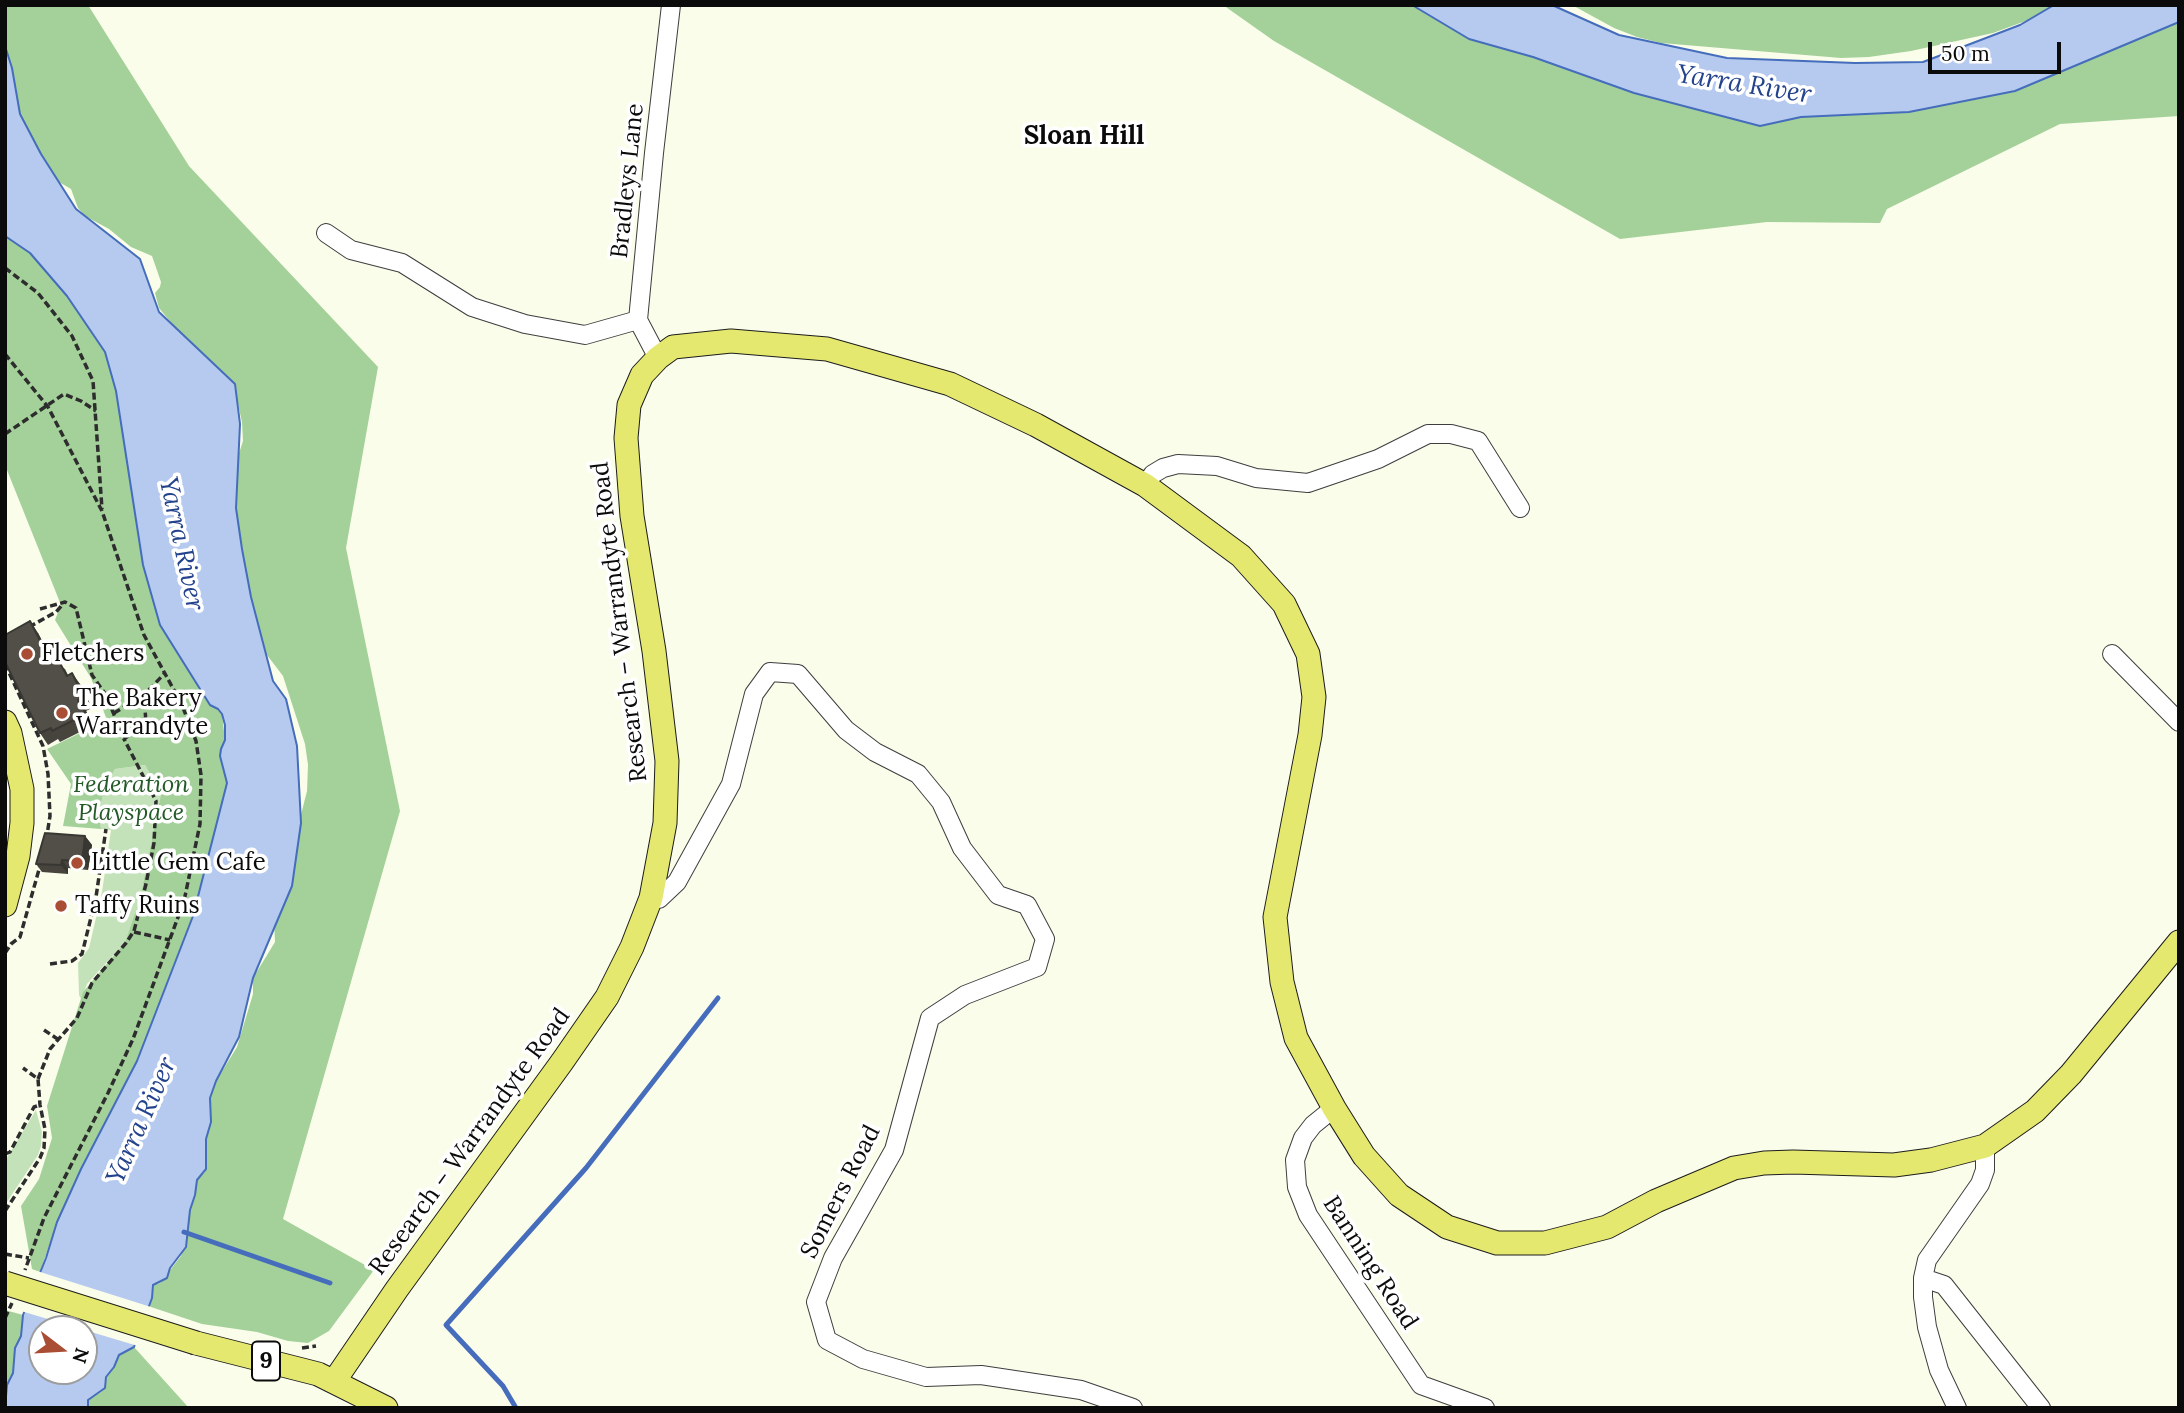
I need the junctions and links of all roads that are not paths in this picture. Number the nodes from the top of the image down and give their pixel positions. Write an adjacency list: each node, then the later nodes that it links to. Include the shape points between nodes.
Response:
1 (671, 5): 3 (street, Bradleys Lane)
2 (326, 233): 3 (street, via 351,250 402,263 472,307 525,324 585,335)
3 (638, 320): 4 (street)
4 (658, 358): 5 (main road, via 673,347 731,341 827,349 950,384); 10 (main road, Research – Warrandyte Road, via 642,375 629,405 626,438 632,516 667,761 665,823)
5 (1145, 485): 6 (street, via 1153,474 1178,464 1217,466 1256,478 1308,483 1378,459 1428,434 1451,434 1478,441); 13 (main road, via 1241,556 1284,604 1308,654 1314,697 1310,735 1275,917 1282,982 1296,1038)
6 (1520, 508)
7 (2112, 654): 9 (street)
8 (5, 722): 11 (main road, via 22,789 18,856)
9 (2179, 722)
10 (650, 898): 17 (main road, Research – Warrandyte Road, via 607,997); 19 (street, Somers Road, via 659,899 677,882 731,783 754,694 770,671 798,674 846,730 875,752 918,774 941,802 962,848 998,895 1027,905 1045,939 1037,967 965,995 930,1018 894,1150 833,1258 816,1302 827,1340 863,1359 926,1377 981,1375 1035,1383 1081,1390)
11 (5, 905)
12 (2179, 943): 14 (main road, via 2071,1074 2035,1111)
13 (1334, 1108): 14 (main road, via 1364,1156 1399,1195 1447,1227 1497,1243 1545,1243 1607,1227 1734,1168 1793,1162 1894,1165); 20 (street, Banning Road, via 1312,1125 1294,1160 1297,1187 1308,1216 1422,1385)
14 (1986, 1146): 15 (street, via 1980,1184 1927,1260)
15 (1923, 1278): 21 (street, via 1930,1337); 22 (street, via 1944,1285)
16 (14, 1285): 17 (main road, 9, bridge, via 196,1343)
17 (335, 1380): 18 (main road, 9)
18 (386, 1408)
19 (1133, 1408)
20 (1485, 1408)
21 (1957, 1408)
22 (2041, 1408)

